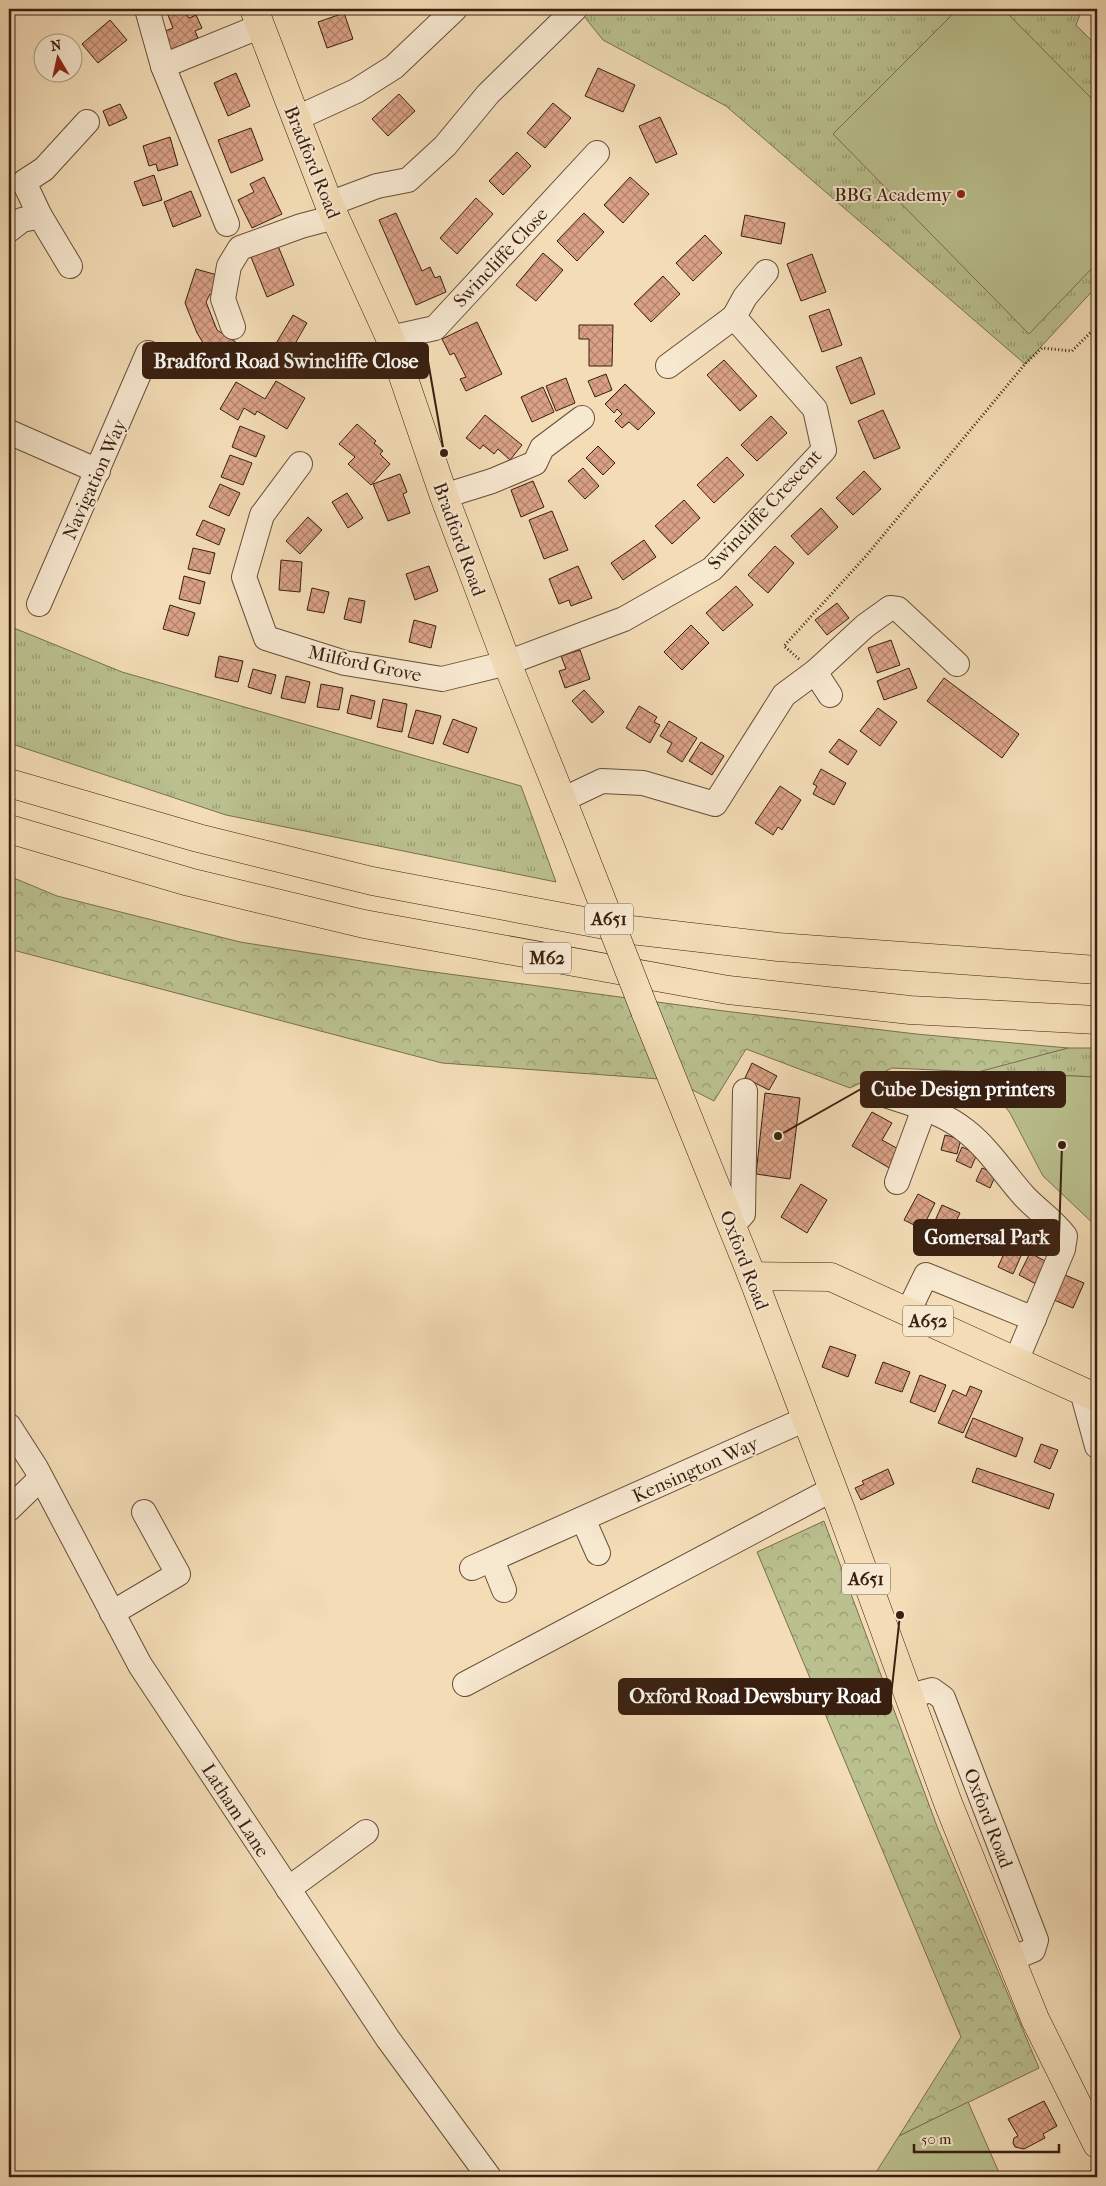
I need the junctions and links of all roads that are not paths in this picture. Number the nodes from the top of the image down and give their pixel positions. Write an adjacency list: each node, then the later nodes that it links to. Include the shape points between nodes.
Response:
1 (147, 9): 5 (street)
2 (455, 9): 6 (street, via 394,67 356,91)
3 (575, 9): 9 (street, via 488,94 445,146 408,180 377,186)
4 (257, 17): 5 (street, Bradford Road); 6 (main road, Bradford Road / A651)
5 (163, 66): 11 (street)
6 (295, 119): 9 (main road, Bradford Road / A651)
7 (86, 122): 10 (street, via 44,169 24,182)
8 (597, 153): 17 (street, Swincliffe Close, via 434,328)
9 (332, 210): 16 (street, via 301,226 240,248 229,266 223,299); 17 (main road, Bradford Road / A651)
10 (40, 216): 12 (street, via 22,220); 13 (street)
11 (227, 224)
12 (9, 230)
13 (70, 266)
14 (766, 272): 15 (street)
15 (740, 307): 19 (street); 26 (street, Swincliffe Crescent, via 815,409 824,450 712,569 624,619)
16 (233, 327)
17 (390, 338): 24 (main road, Bradford Road / A651)
18 (148, 353): 23 (street, Navigation Way)
19 (668, 366)
20 (582, 418): 24 (street, via 542,448 536,463)
21 (9, 432): 23 (street)
22 (300, 464): 26 (street, Milford Grove, via 262,515 244,577 266,638 345,662 442,679)
23 (98, 471): 25 (street, Navigation Way)
24 (444, 496): 26 (main road, Bradford Road / A651)
25 (39, 604)
26 (507, 664): 31 (main road, Bradford Road / A651)
27 (958, 664): 28 (street, via 898,609 890,608 865,626)
28 (815, 672): 29 (street); 31 (street, via 784,694 715,804 643,783 602,781)
29 (830, 696)
30 (9, 783): 34 (main road, M62, via 198,838 372,880 631,930 778,947)
31 (562, 800): 32 (main road, Bradford Road / A651)
32 (573, 827): 40 (main road, Oxford Road / A651, bridge)
33 (9, 829): 35 (main road, M62, via 190,882 364,924 728,990 910,1010)
34 (1097, 970)
35 (1097, 1020)
36 (745, 1091): 40 (street, via 743,1214)
37 (879, 1093): 38 (street)
38 (924, 1109): 39 (street); 43 (street, via 950,1119 966,1130 1065,1236 1063,1249)
39 (897, 1182)
40 (732, 1226): 41 (main road, Oxford Road / A651)
41 (752, 1276): 42 (main road, A652, via 831,1277); 46 (main road, Oxford Road / A651)
42 (908, 1312): 43 (street, via 926,1275); 44 (main road, A652)
43 (1034, 1319): 44 (street)
44 (1016, 1361): 45 (main road, A652)
45 (1090, 1394): 48 (street)
46 (806, 1419): 50 (main road, Oxford Road / A651); 53 (street, Kensington Way)
47 (9, 1426): 49 (street, Latham Lane)
48 (1097, 1446)
49 (41, 1478): 51 (street); 56 (street, Latham Lane)
50 (833, 1489): 57 (street); 60 (main road, Oxford Road / A651, via 948,1803 1035,2019)
51 (9, 1509)
52 (144, 1512): 56 (street, via 178,1574)
53 (583, 1519): 54 (street); 55 (street, Kensington Way, via 482,1564)
54 (598, 1553)
55 (504, 1590)
56 (112, 1613): 59 (street, Latham Lane, via 140,1665)
57 (465, 1684)
58 (366, 1832): 59 (street)
59 (288, 1889): 61 (street, Latham Lane, via 388,2039)
60 (1097, 2144)
61 (489, 2177)

